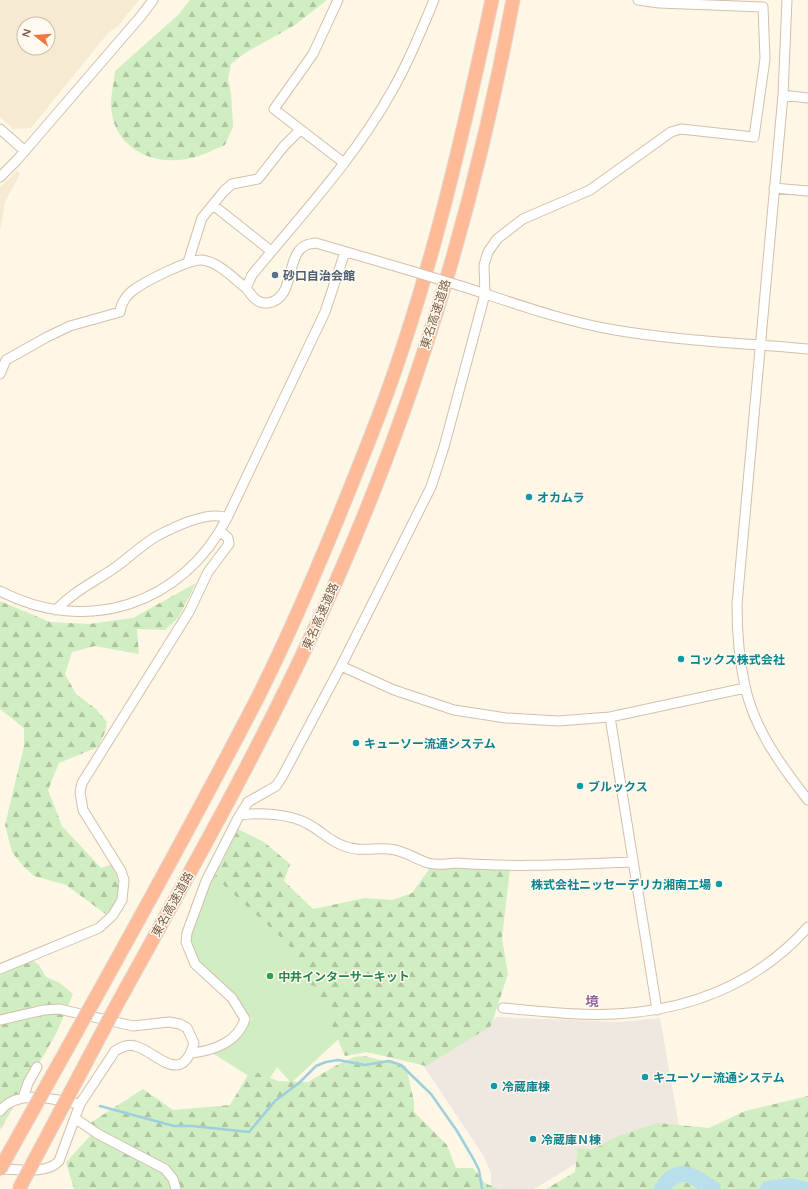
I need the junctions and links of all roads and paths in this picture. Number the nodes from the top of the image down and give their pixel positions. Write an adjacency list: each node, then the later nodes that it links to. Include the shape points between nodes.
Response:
1 (152, 0): 12 (street)
2 (338, 0): 11 (street, via 312,54 274,109)
3 (434, 0): 13 (street, via 411,56 392,92)
4 (492, 0): 48 (highway, 東名高速道路, bridge, via 468,110 433,247 404,344 371,437 317,568 259,694 96,998)
5 (513, 0): 49 (highway, 東名高速道路, bridge, via 477,169 442,296 406,403 362,518 308,644 245,770)
6 (638, 0): 22 (street, via 763,7 765,59 754,137 682,129 671,132 590,190 523,220 505,232 488,252 484,265)
7 (787, 0): 8 (street)
8 (783, 95): 9 (street); 15 (street)
9 (808, 98)
10 (0, 129): 12 (street)
11 (300, 130): 13 (street); 17 (street, via 258,179 232,184)
12 (25, 151): 14 (street)
13 (344, 163): 18 (street)
14 (0, 177)
15 (774, 188): 16 (street); 23 (street)
16 (808, 191)
17 (213, 205): 18 (street); 20 (street, via 202,218)
18 (271, 251): 21 (street, via 252,275)
19 (345, 252): 21 (street, via 316,243 302,247 297,254 285,290 274,302 255,300); 22 (street, bridge); 27 (street, via 325,312)
20 (188, 262): 21 (street, via 202,260 215,264); 25 (street, via 134,289 121,306 120,312 70,326)
21 (246, 288)
22 (485, 294): 23 (street, via 566,319 615,330); 31 (street, via 431,487)
23 (760, 345): 24 (street); 32 (street, via 736,604 738,644)
24 (808, 349)
25 (3, 358): 26 (street)
26 (0, 374)
27 (227, 518): 28 (street); 30 (street, via 221,515 200,518 158,536 70,596)
28 (220, 531): 30 (street, via 201,558 188,571 159,592 126,606 104,610); 38 (street, via 228,538 229,544 208,572 189,612 82,783 80,792 83,810 123,875 124,890 118,908 99,928)
29 (0, 591): 30 (street, via 20,602)
30 (56, 610)
31 (341, 666): 33 (street, via 394,690 454,710 506,718 558,721); 35 (street, via 276,786 248,802)
32 (745, 688): 33 (street); 34 (street, via 768,742 784,770)
33 (610, 717): 36 (street)
34 (808, 800)
35 (240, 815): 36 (street, via 256,813 290,818 307,823 343,846 355,849 390,849 440,865); 42 (street, via 206,881 186,942 195,964 232,998 245,1019 242,1029 231,1039 215,1048)
36 (633, 862): 40 (street)
37 (808, 927): 40 (street, via 778,955 717,993 682,1005)
38 (0, 969)
39 (503, 1008): 40 (street, via 614,1014)
40 (657, 1010)
41 (0, 1020): 42 (street, via 59,1009 133,1026 175,1023 187,1028 192,1035 194,1043)
42 (191, 1053): 45 (street, via 182,1062 173,1065 166,1064 136,1046 122,1047 115,1051)
43 (37, 1067): 44 (street)
44 (23, 1098): 45 (street, via 46,1098); 46 (street, via 5,1104)
45 (80, 1104): 47 (street)
46 (0, 1111)
47 (76, 1119): 48 (street, via 59,1161 54,1167); 50 (street, via 98,1134 166,1169)
48 (0, 1169)
49 (19, 1189)
50 (176, 1189)

